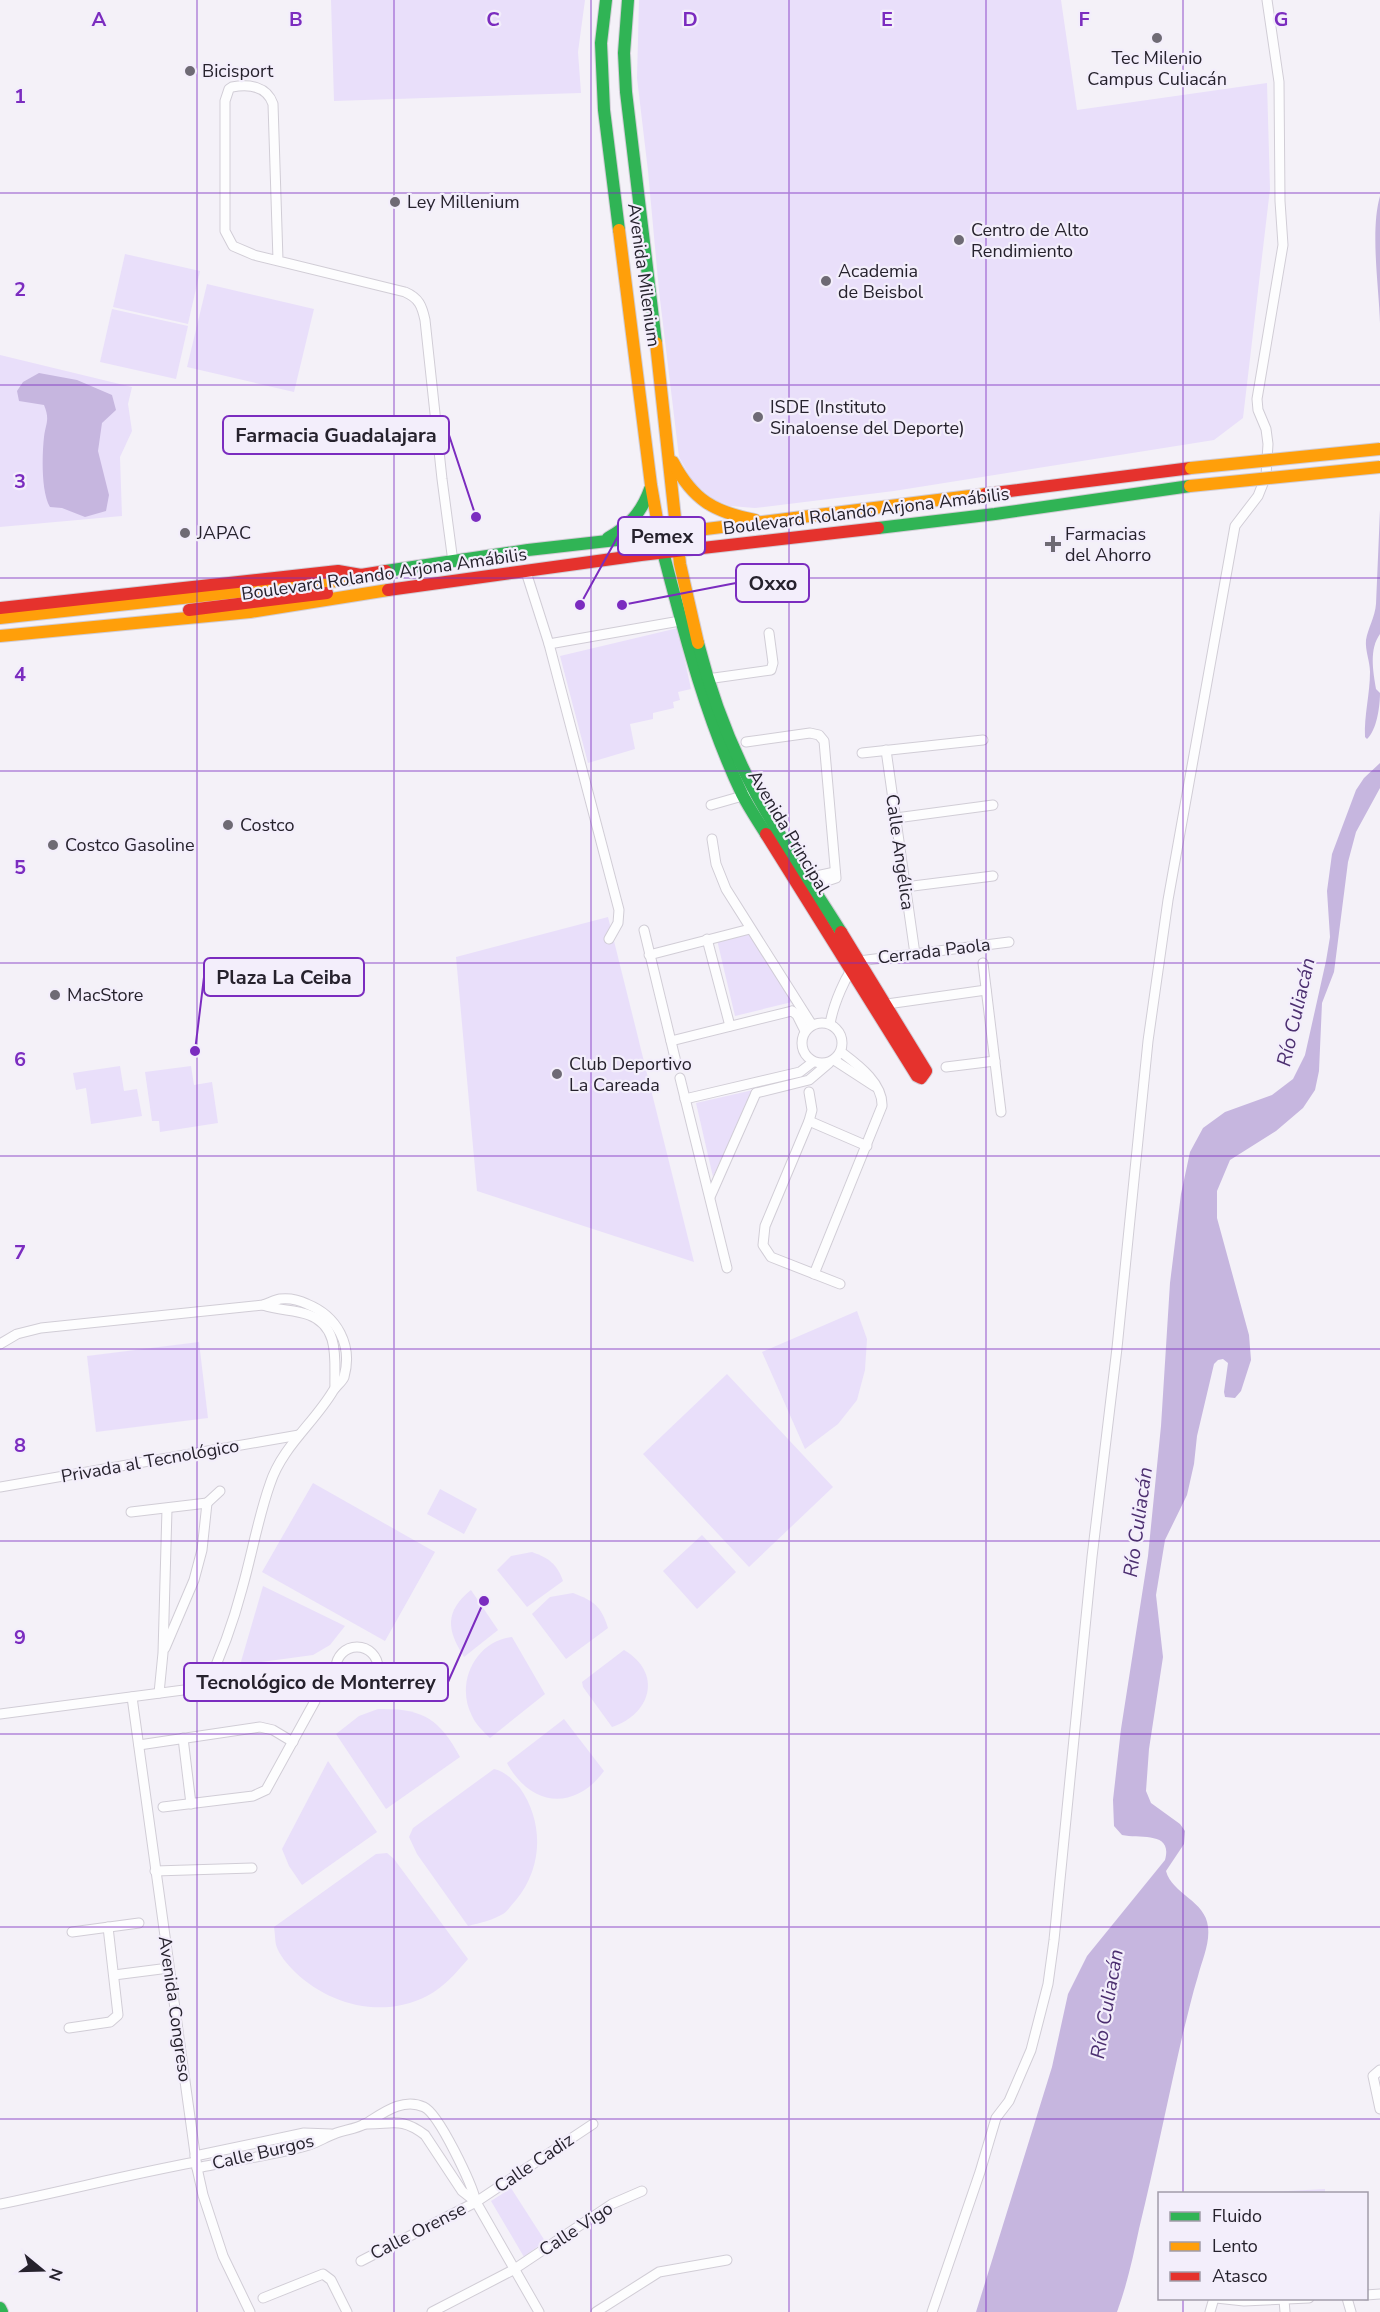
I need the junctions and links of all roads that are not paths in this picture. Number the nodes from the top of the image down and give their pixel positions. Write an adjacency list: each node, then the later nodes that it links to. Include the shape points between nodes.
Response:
1 (606, 0): 5 (street, Avenida Milenium)
2 (628, 0): 4 (street, Avenida Milenium)
3 (1267, 0): 127 (street, via 1279,82 1283,245 1257,399 1266,429 1267,465 1261,491 1235,526 1156,980 1048,1984 1031,2050 1009,2101 996,2118)
4 (624, 76): 5 (street); 8 (street, Avenida Milenium)
5 (602, 77): 10 (street, Avenida Milenium)
6 (278, 260): 6 (street, via 273,104 263,89 232,87 225,102 225,231 233,246); 17 (street, via 405,292 419,302 425,320)
7 (1380, 449): 11 (street, Boulevard Rolando Arjona Amábilis, bridge, via 1191,468)
8 (669, 455): 11 (street, via 686,485 708,505 734,516); 12 (street, Avenida Milenium)
9 (1380, 466): 15 (street, Boulevard Rolando Arjona Amábilis, bridge, via 1190,486 995,514)
10 (651, 485): 13 (street, Avenida Milenium); 14 (street, via 638,516)
11 (768, 522): 12 (street, Boulevard Rolando Arjona Amábilis)
12 (677, 533): 13 (street, Boulevard Rolando Arjona Amábilis); 15 (street, Avenida Milenium)
13 (659, 535): 14 (street, Boulevard Rolando Arjona Amábilis); 16 (street, Avenida Milenium)
14 (603, 541): 17 (street, Boulevard Rolando Arjona Amábilis)
15 (679, 551): 16 (street, Boulevard Rolando Arjona Amábilis); 30 (street, Avenida Principal)
16 (664, 553): 18 (street, Boulevard Rolando Arjona Amábilis); 25 (street, Avenida Principal)
17 (453, 562): 19 (street, Boulevard Rolando Arjona Amábilis)
18 (526, 572): 21 (street, Boulevard Rolando Arjona Amábilis); 29 (street)
19 (361, 575): 20 (street); 22 (street, Boulevard Rolando Arjona Amábilis, via 338,571)
20 (321, 588): 21 (street); 23 (street, Boulevard Rolando Arjona Amábilis)
21 (361, 594): 28 (street, Boulevard Rolando Arjona Amábilis, via 250,612)
22 (0, 608)
23 (147, 610): 24 (street); 26 (street)
24 (0, 618)
25 (680, 621): 29 (street); 35 (street, Avenida Principal, via 704,702)
26 (0, 631)
27 (769, 633): 30 (street, via 771,670)
28 (0, 636)
29 (549, 644): 45 (street, via 619,910 618,923)
30 (707, 679): 35 (street, Avenida Principal)
31 (983, 740): 33 (street)
32 (746, 742): 41 (street, via 810,733 822,738 834,876)
33 (886, 750): 34 (street); 38 (street, Calle Angélica)
34 (862, 753)
35 (749, 794): 36 (street); 41 (street, Avenida Principal); 51 (street, Avenida Principal)
36 (711, 805)
37 (993, 805): 38 (street)
38 (896, 819): 42 (street, Calle Angélica)
39 (712, 839): 43 (street, via 723,881)
40 (993, 876): 42 (street)
41 (810, 882): 51 (street, Avenida Principal)
42 (905, 887): 48 (street, Calle Angélica)
43 (750, 929): 46 (street); 54 (street)
44 (644, 930): 49 (street)
45 (609, 939)
46 (707, 939): 49 (street); 56 (street)
47 (1009, 942): 48 (street, Cerrada Paola)
48 (915, 954): 51 (street, Cerrada Paola)
49 (649, 955): 58 (street)
50 (983, 963): 52 (street)
51 (855, 964): 53 (street, Avenida Principal); 55 (street)
52 (986, 990): 53 (street); 60 (street)
53 (880, 1006): 64 (street, Avenida Principal)
54 (795, 1007): 56 (street); 57 (street)
55 (830, 1024): 57 (street, via 824,1022); 59 (street, via 843,1041)
56 (730, 1026): 58 (street)
57 (809, 1028): 62 (street, via 802,1038 804,1052)
58 (671, 1041): 61 (street)
59 (835, 1058): 62 (street); 66 (street, via 809,1080); 71 (street, via 881,1094 882,1107)
60 (995, 1061): 63 (street); 69 (street)
61 (676, 1062)
62 (813, 1062): 66 (street, via 800,1072)
63 (946, 1067)
64 (920, 1071)
65 (680, 1078): 68 (street)
66 (755, 1088): 68 (street); 72 (street)
67 (809, 1092): 70 (street)
68 (685, 1099): 72 (street)
69 (1000, 1112)
70 (809, 1121): 71 (street); 74 (street, via 765,1227 763,1245 771,1257)
71 (867, 1146): 74 (street)
72 (710, 1197): 73 (street)
73 (727, 1268)
74 (814, 1274): 75 (street)
75 (840, 1284)
76 (0, 1344): 77 (street, via 17,1334 41,1328 263,1305 309,1315 326,1327 334,1346 335,1388 325,1406)
77 (299, 1435): 78 (street, Privada al Tecnológico); 85 (street, via 270,1482 242,1589)
78 (0, 1487)
79 (220, 1491): 80 (street)
80 (207, 1503): 81 (street); 83 (street, via 194,1580)
81 (167, 1509): 82 (street); 83 (street)
82 (131, 1512)
83 (163, 1653): 86 (street)
84 (336, 1670): 84 (street, via 344,1685 358,1689 372,1682 377,1661 368,1650 354,1646 341,1653); 85 (street)
85 (206, 1687): 86 (street)
86 (159, 1694): 87 (street)
87 (132, 1697): 89 (street); 92 (street, Avenida Congreso)
88 (314, 1697): 91 (street)
89 (0, 1714)
90 (183, 1738): 91 (street, via 260,1727); 92 (street); 93 (street)
91 (293, 1742): 93 (street, via 266,1790 253,1796)
92 (139, 1745): 96 (street, Avenida Congreso)
93 (191, 1803): 94 (street)
94 (163, 1807)
95 (252, 1868): 96 (street)
96 (155, 1871): 100 (street, Avenida Congreso)
97 (139, 1923): 98 (street)
98 (108, 1927): 99 (street); 101 (street)
99 (72, 1932)
100 (169, 1968): 101 (street); 109 (street, Avenida Congreso)
101 (114, 1975): 102 (street, via 119,2012 116,2018)
102 (69, 2028)
103 (1380, 2070): 104 (street, via 1373,2076)
104 (1380, 2109)
105 (364, 2124): 107 (street, Calle Burgos, via 395,2107 420,2105 430,2111); 108 (street, Calle Burgos, via 402,2122 418,2129); 109 (street, Calle Burgos, via 333,2134 304,2133)
106 (593, 2124): 113 (street, Calle Cadiz)
107 (444, 2134): 108 (street); 110 (street, Calle Burgos)
108 (429, 2140): 111 (street, Calle Burgos)
109 (196, 2162): 114 (street, Calle Burgos); 122 (street, Avenida Congreso, via 223,2256)
110 (459, 2162): 111 (street); 113 (street, Calle Burgos)
111 (447, 2169): 113 (street, Calle Burgos, via 462,2191)
112 (642, 2191): 117 (street, Calle Vigo, via 612,2204)
113 (476, 2202): 116 (street, Calle Orense); 117 (street, Calle Burgos)
114 (0, 2204)
115 (727, 2260): 126 (street, via 659,2272)
116 (361, 2261)
117 (513, 2270): 124 (street, Calle Vigo); 125 (street, Calle Burgos)
118 (263, 2298): 123 (street, via 321,2275 328,2276)
119 (1234, 2300): 121 (street)
120 (1284, 2300): 121 (street); 129 (street)
121 (1244, 2301): 128 (street)
122 (250, 2312)
123 (347, 2312)
124 (432, 2312)
125 (539, 2312)
126 (596, 2312)
127 (932, 2312)
128 (1243, 2312)
129 (1286, 2312)

